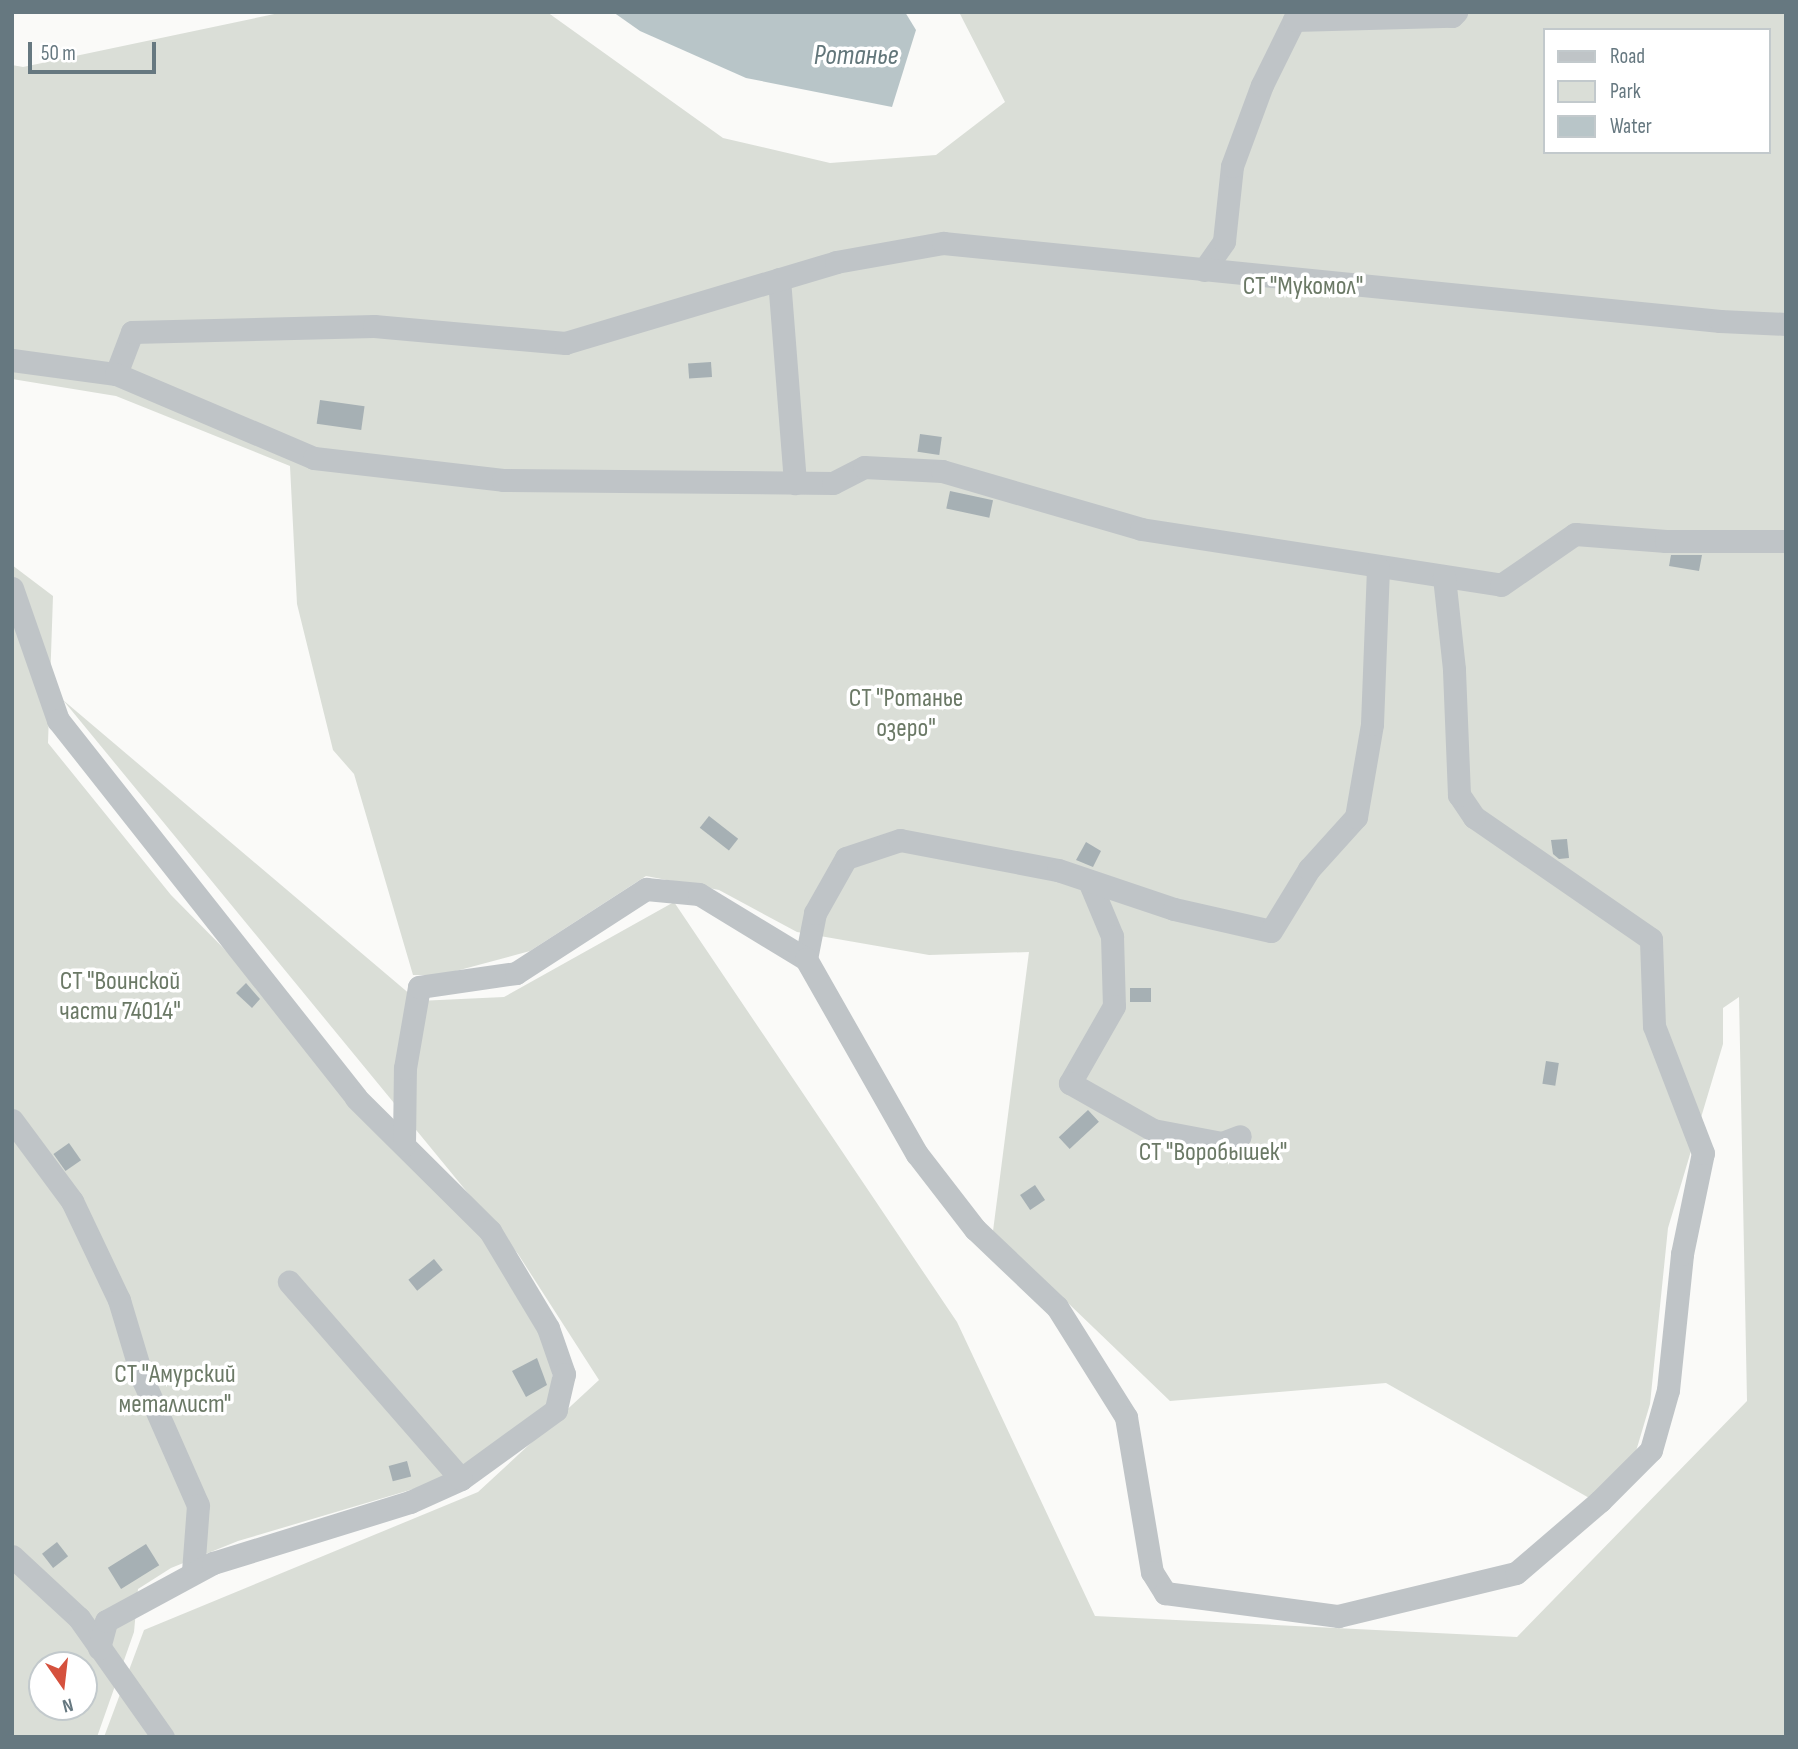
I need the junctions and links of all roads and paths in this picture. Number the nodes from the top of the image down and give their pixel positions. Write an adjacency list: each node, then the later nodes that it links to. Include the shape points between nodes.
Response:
1 (1456, 12): 2 (street, via 1452,16 1294,20 1262,85 1232,166 1224,241)
2 (1204, 270): 3 (street, via 943,243 836,262); 4 (street)
3 (779, 279): 6 (street, via 565,343 374,326 132,332); 7 (street)
4 (1786, 324)
5 (12, 360): 6 (street)
6 (116, 374): 7 (street, via 314,458 503,480)
7 (795, 483): 9 (street, via 833,483 864,467 942,471 1141,529)
8 (1786, 541): 10 (street, via 1666,541 1575,534 1501,585)
9 (1378, 568): 10 (street); 13 (street, via 1372,724 1356,817 1309,869 1271,931 1174,909)
10 (1444, 577): 14 (street, via 1454,670 1459,795 1475,817 1651,939 1654,1026 1703,1153 1682,1254 1668,1390 1651,1450 1516,1573 1338,1616 1165,1593 1152,1572 1126,1417 1057,1307 975,1229 917,1153)
11 (12, 588): 12 (street)
12 (19, 618): 17 (street, via 58,720 318,1051)
13 (1089, 881): 14 (street, via 1058,870 900,840 846,858 815,914); 16 (street, via 1112,936 1114,1006 1070,1083 1153,1130 1222,1143)
14 (806, 959): 17 (street, via 699,894 646,889 516,973 419,987 405,1068)
15 (12, 1120): 21 (street, via 72,1201 119,1300 143,1380 198,1504)
16 (1240, 1136)
17 (404, 1145): 19 (street, via 490,1231 548,1328 564,1374 556,1410)
18 (289, 1282): 19 (street)
19 (461, 1479): 21 (street, via 410,1502)
20 (12, 1556): 22 (street, via 79,1618)
21 (193, 1572): 22 (street, via 106,1621)
22 (99, 1648): 23 (street)
23 (163, 1737)

